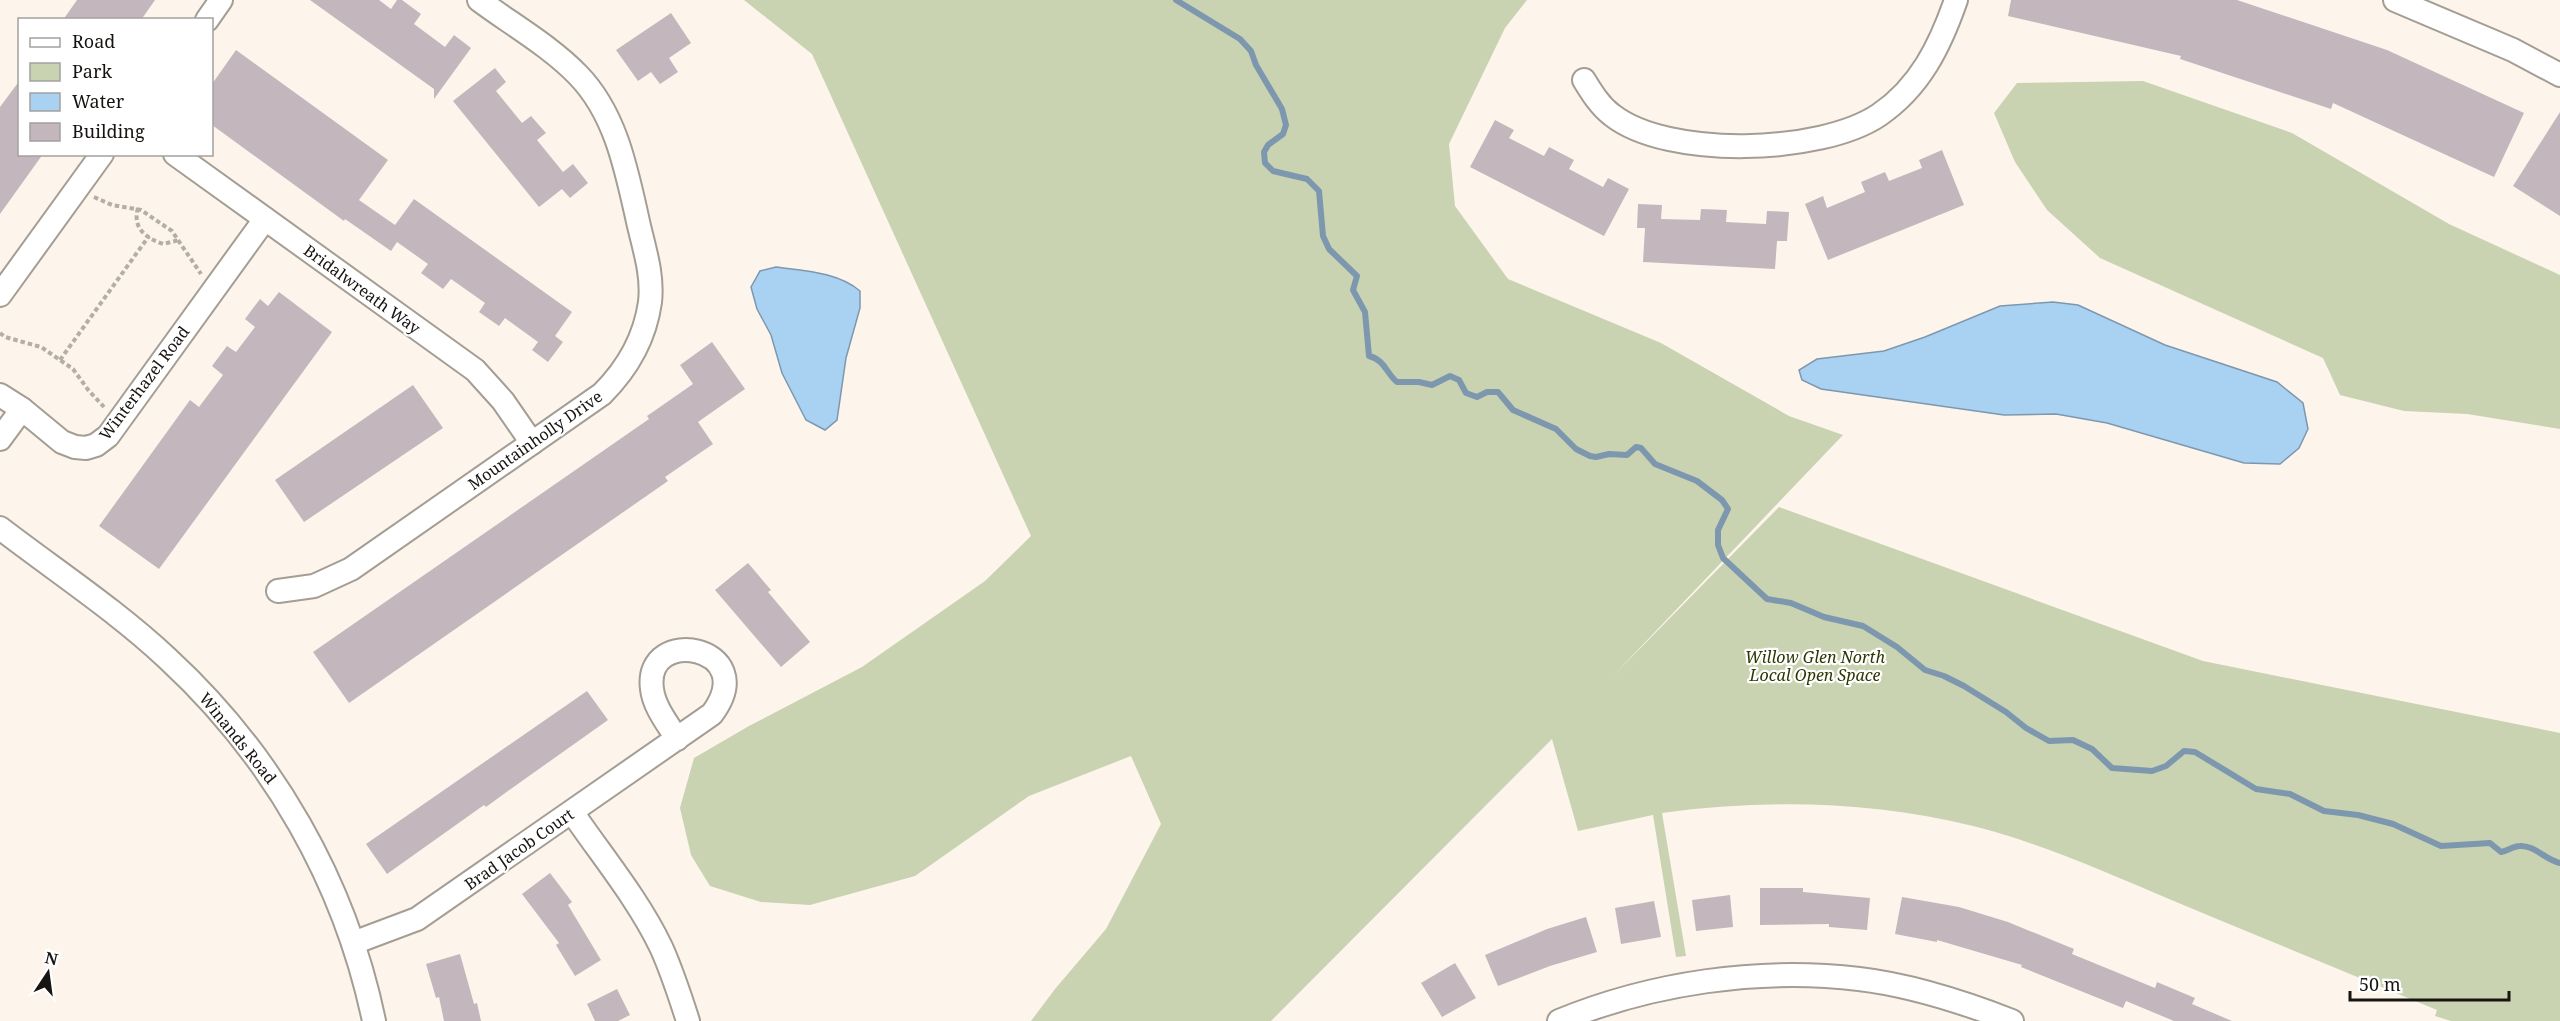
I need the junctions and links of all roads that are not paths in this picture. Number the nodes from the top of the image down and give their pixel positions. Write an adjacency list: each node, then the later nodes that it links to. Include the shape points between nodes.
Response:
1 (221, 0): 5 (street)
2 (479, 0): 15 (street, Mountainholly Drive, via 577,74 608,118 627,174 651,281 646,323 619,377 602,394)
3 (1956, 0): 7 (street, via 1928,66 1902,96 1878,116 1815,140 1723,146 1665,137 1612,116)
4 (2395, 0): 6 (street, via 2513,50)
5 (208, 18)
6 (2560, 75)
7 (1584, 80)
8 (101, 156): 11 (street)
9 (178, 156): 10 (street, Bridalwreath Way)
10 (265, 219): 13 (street, Winterhazel Road, via 108,436 96,445 75,447 62,442); 15 (street, Bridalwreath Way, via 475,370)
11 (0, 295)
12 (0, 395): 13 (street, Winterhazel Road)
13 (22, 409): 14 (street)
14 (0, 439)
15 (532, 443): 17 (street, Mountainholly Drive, via 351,569 314,586)
16 (0, 528): 20 (street, Winands Road, via 167,658 235,729 295,815 322,865)
17 (278, 591)
18 (676, 739): 19 (street, Brad Jacob Court)
19 (572, 812): 20 (street, Brad Jacob Court, via 417,919); 22 (street, via 660,945)
20 (353, 943): 21 (street, Winands Road)
21 (374, 1021)
22 (688, 1021)
23 (1559, 1021): 24 (street, via 1633,996 1687,985 1800,976 1859,979 1916,990)
24 (2012, 1021)

